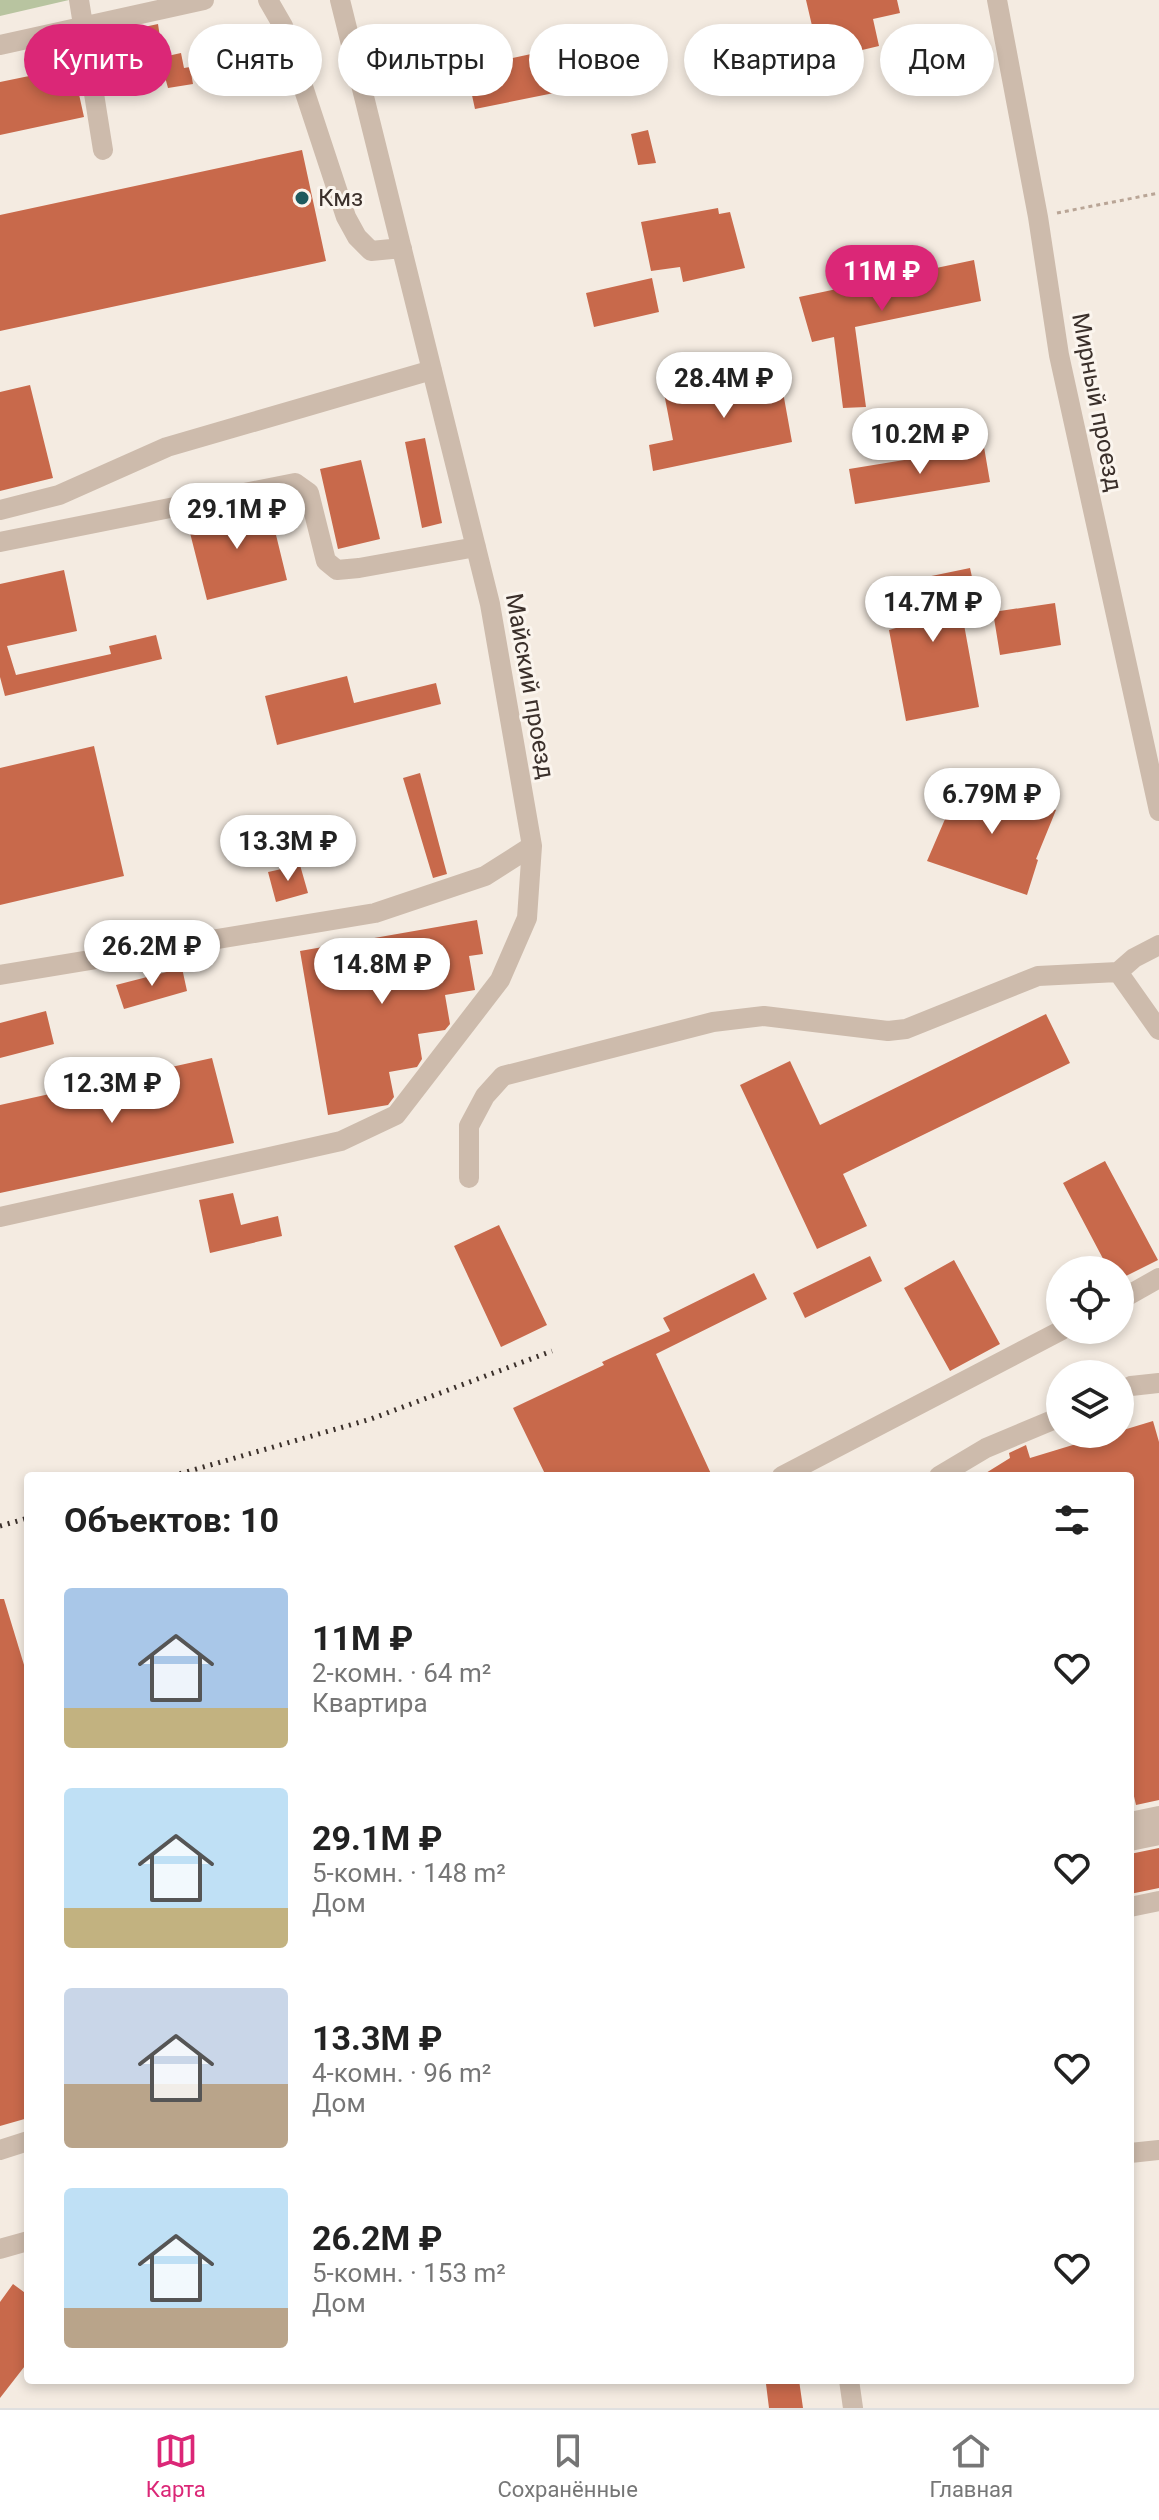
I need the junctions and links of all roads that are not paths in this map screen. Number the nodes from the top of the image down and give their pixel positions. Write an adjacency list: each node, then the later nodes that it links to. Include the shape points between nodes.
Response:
1 (79, 0): 6 (street)
2 (204, 0): 7 (street)
3 (268, 0): 12 (street, via 283,26 351,227 371,251)
4 (340, 0): 12 (street, Майский проезд)
5 (997, 0): 17 (street, Мирный проезд, via 1059,355)
6 (85, 24)
7 (94, 24)
8 (24, 40): 9 (street)
9 (0, 45)
10 (95, 96): 11 (street)
11 (103, 150)
12 (402, 248): 13 (street, Майский проезд)
13 (432, 370): 14 (street, via 167,447 59,495); 16 (street, Майский проезд)
14 (0, 510)
15 (0, 542): 16 (street, via 295,483 309,493 326,561 337,570)
16 (476, 547): 18 (street, Майский проезд)
17 (1159, 811)
18 (532, 846): 21 (street, via 485,876 375,913); 24 (street, Майский проезд, via 527,918 500,980 396,1115 341,1141)
19 (1159, 945): 20 (street)
20 (1118, 972): 22 (street); 23 (street, via 1038,976 906,1029 764,1016 713,1022 503,1076 469,1126)
21 (0, 975)
22 (1159, 1030)
23 (469, 1178)
24 (0, 1217)
25 (1159, 1278): 26 (street)
26 (1134, 1292)
27 (1046, 1338): 31 (street)
28 (1159, 1383): 29 (street)
29 (1134, 1386)
30 (1046, 1423): 32 (street)
31 (790, 1472)
32 (946, 1472)
33 (1159, 1816): 34 (street)
34 (1134, 1821)
35 (1159, 1835): 36 (street)
36 (1134, 1840)
37 (1159, 1901): 38 (street)
38 (1134, 1906)
39 (24, 2142): 40 (street)
40 (0, 2150)
41 (1159, 2150): 42 (street)
42 (1134, 2153)
43 (24, 2242): 44 (street)
44 (0, 2249)
45 (850, 2384): 46 (street)
46 (853, 2408)

